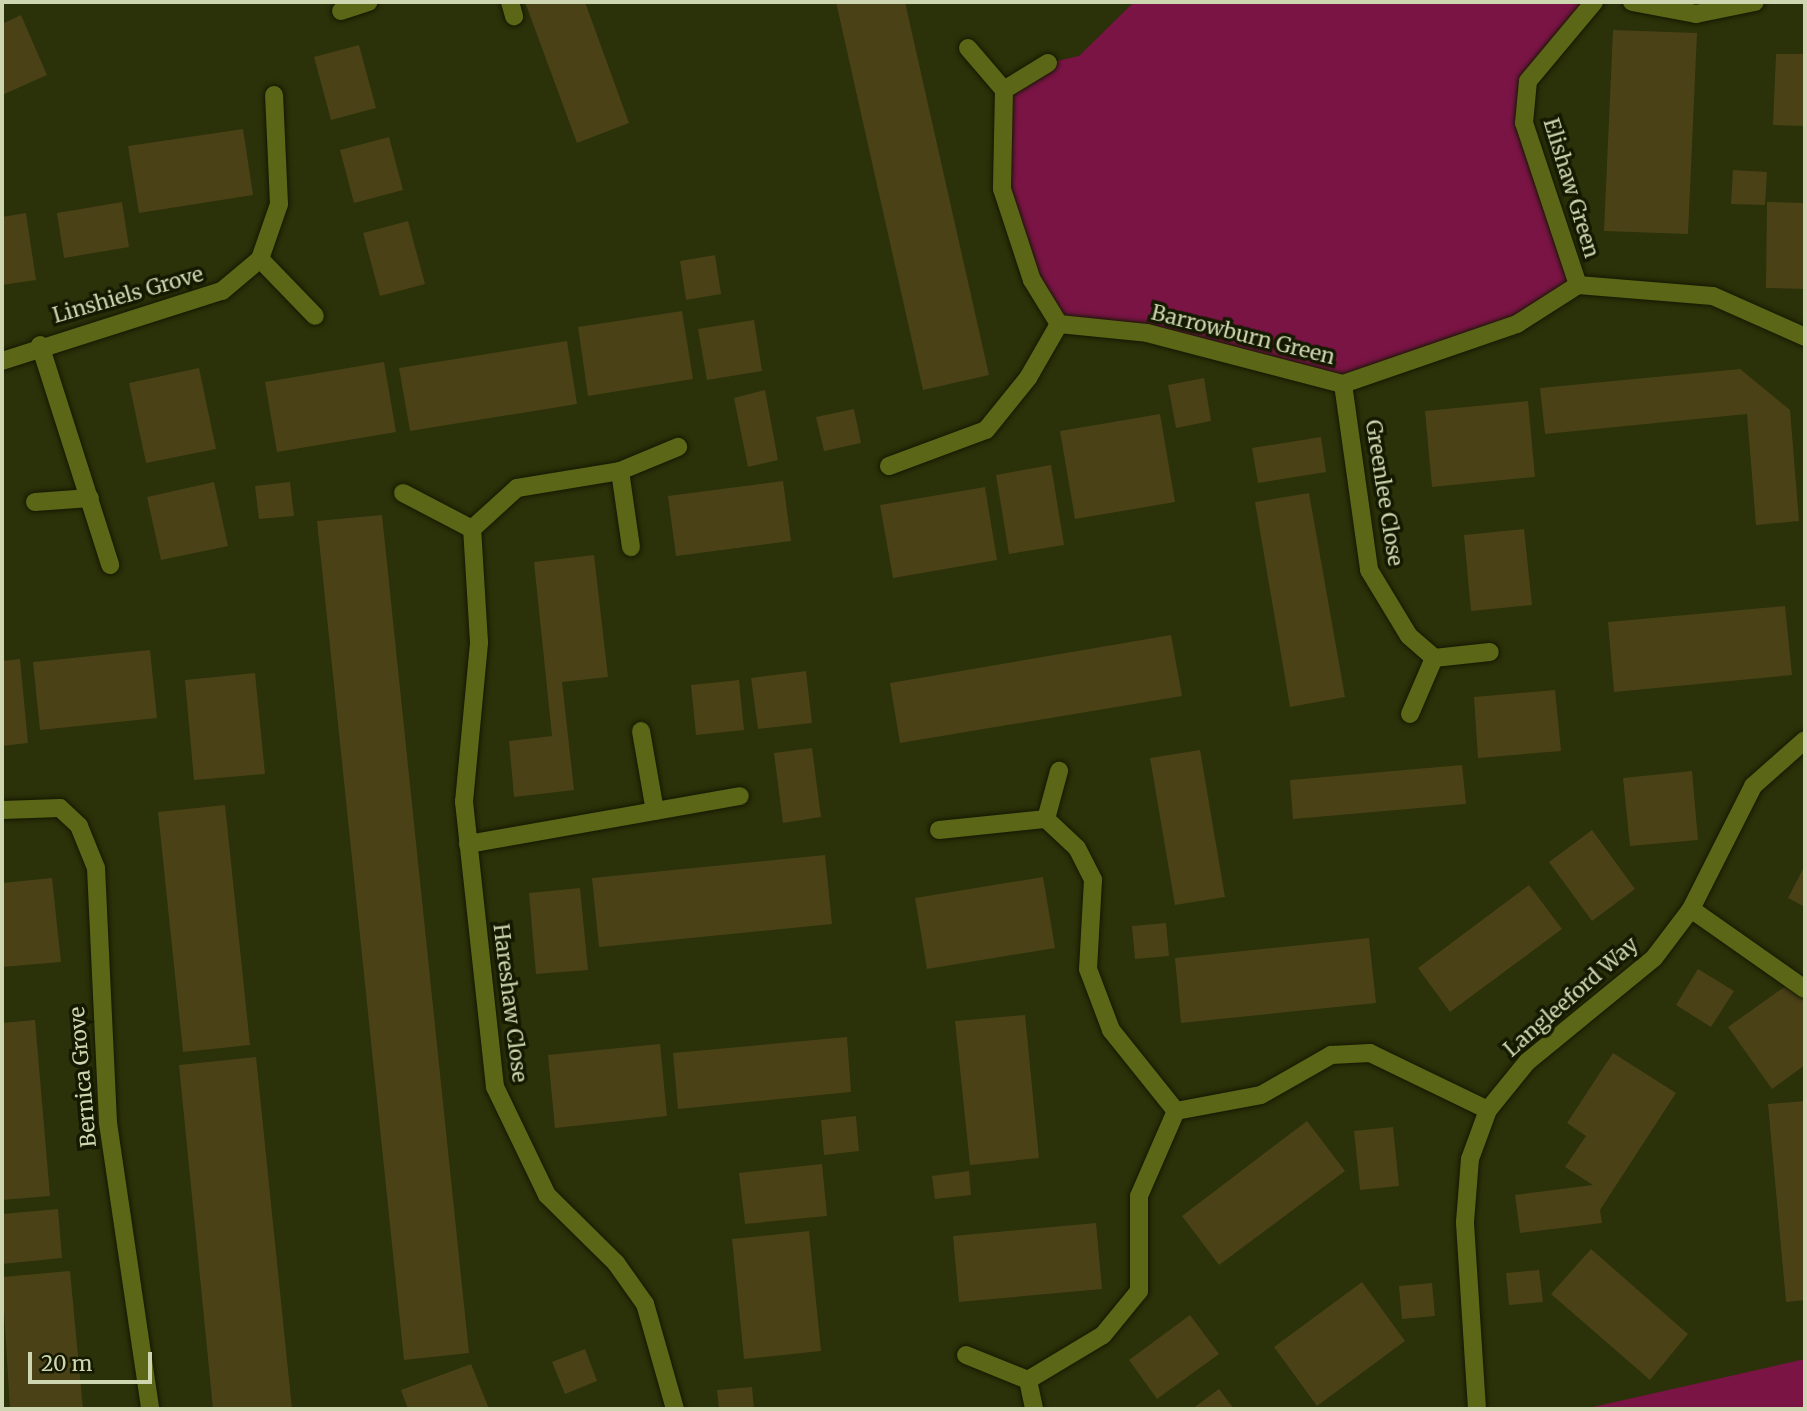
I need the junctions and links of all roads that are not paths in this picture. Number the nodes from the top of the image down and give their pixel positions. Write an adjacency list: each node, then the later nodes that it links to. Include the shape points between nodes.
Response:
1 (369, 2): 5 (street)
2 (1594, 2): 11 (street, Elishaw Green, via 1528,81 1524,123)
3 (1632, 2): 4 (street, via 1696,14)
4 (1755, 2)
5 (341, 11)
6 (968, 48): 8 (street)
7 (1048, 63): 8 (street)
8 (1004, 90): 13 (street, via 1002,189 1032,280)
9 (274, 95): 10 (street, via 279,204)
10 (260, 259): 12 (street); 15 (street, Linshiels Grove, via 222,291)
11 (1578, 285): 14 (street, via 1713,296); 17 (street, Barrowburn Green, via 1517,324)
12 (315, 316)
13 (1059, 324): 17 (street, Barrowburn Green, via 1147,333); 19 (street, via 1028,378 986,430)
14 (1805, 337)
15 (40, 345): 16 (street, Linshiels Grove); 22 (street, Linshiels Grove)
16 (2, 361)
17 (1343, 384): 28 (street, Greenlee Close, via 1369,570 1409,636)
18 (678, 447): 20 (street)
19 (889, 466)
20 (620, 471): 24 (street, via 517,488); 25 (street)
21 (403, 493): 24 (street)
22 (89, 498): 23 (street); 26 (street, Linshiels Grove)
23 (34, 502)
24 (472, 529): 38 (street, Hareshaw Close, via 479,642 464,802)
25 (631, 547)
26 (110, 565)
27 (1490, 652): 28 (street)
28 (1434, 658): 29 (street)
29 (1410, 713)
30 (641, 731): 35 (street)
31 (1805, 740): 39 (street, Langleeford Way, via 1753,786)
32 (1059, 771): 36 (street)
33 (740, 796): 35 (street)
34 (2, 810): 45 (street, Bernica Grove, via 61,808 79,826 96,868 108,1123)
35 (655, 811): 38 (street)
36 (1046, 819): 37 (street); 42 (street, via 1077,848 1093,880 1088,969 1111,1030)
37 (939, 830)
38 (468, 844): 46 (street, Hareshaw Close, via 495,1087 547,1195 616,1263 645,1304)
39 (1690, 909): 40 (street); 41 (street, Langleeford Way, via 1654,958 1527,1062)
40 (1805, 989)
41 (1488, 1110): 42 (street, via 1370,1053 1331,1055 1261,1095); 48 (street, Langleeford Way, via 1470,1159 1465,1222)
42 (1175, 1111): 44 (street, via 1139,1196 1139,1291 1104,1335)
43 (966, 1355): 44 (street)
44 (1028, 1380): 47 (street)
45 (150, 1409)
46 (675, 1409)
47 (1034, 1409)
48 (1477, 1409)

